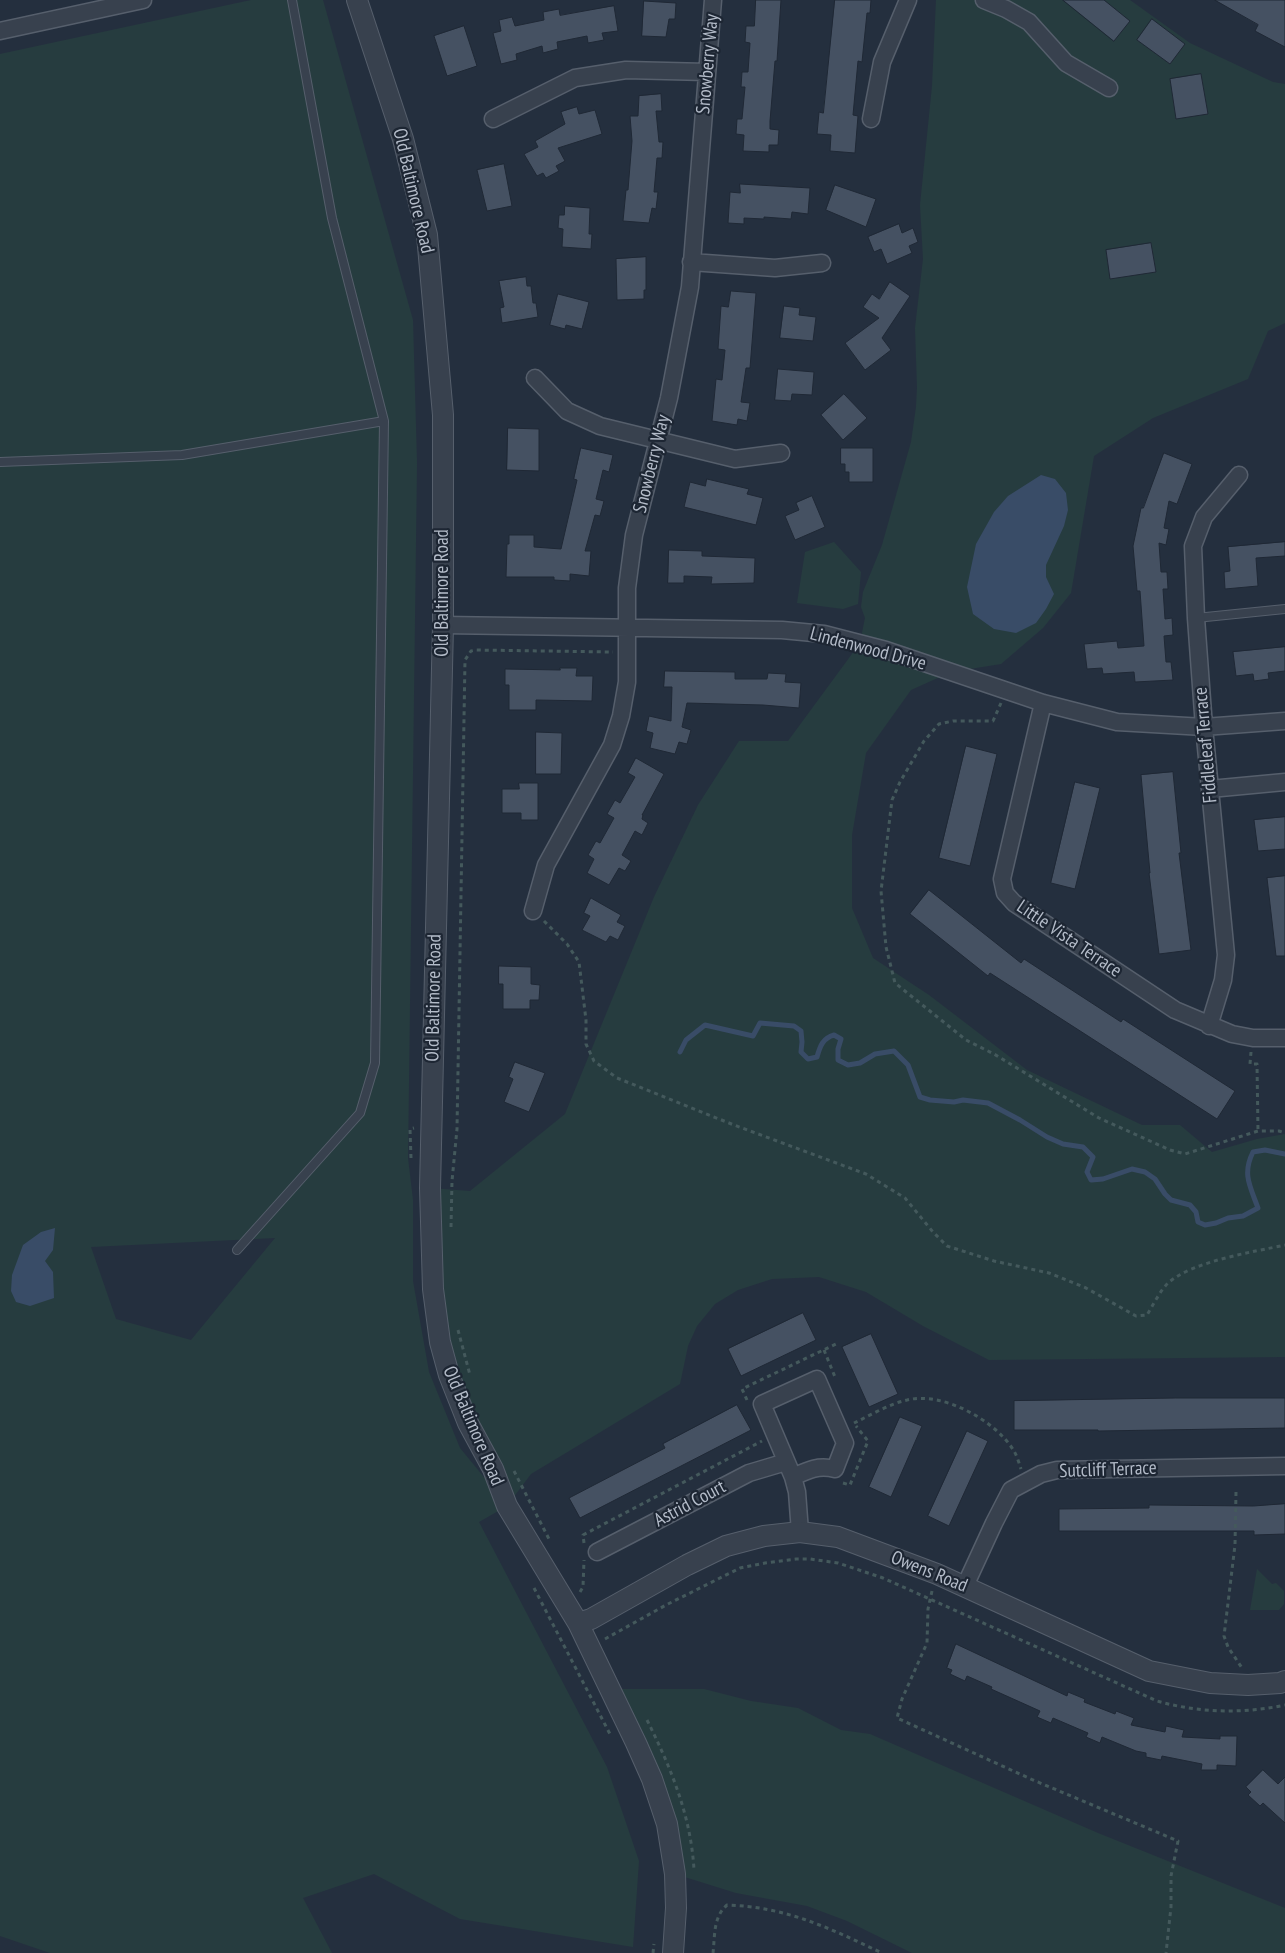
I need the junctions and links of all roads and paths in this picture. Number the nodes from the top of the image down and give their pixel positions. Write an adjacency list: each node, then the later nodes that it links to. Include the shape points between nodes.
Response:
1 (143, 0): 7 (street)
2 (292, 0): 15 (lane, via 332,218)
3 (357, 0): 22 (street, Old Baltimore Road, via 403,139 427,234 443,415)
4 (713, 0): 8 (street, Snowberry Way)
5 (908, 0): 11 (street, via 882,62)
6 (984, 0): 9 (street, via 1029,22 1066,63)
7 (0, 31)
8 (707, 72): 10 (street, via 626,70 575,78); 12 (street, Snowberry Way)
9 (1109, 88)
10 (493, 118)
11 (871, 119)
12 (691, 262): 13 (street, via 775,268); 16 (street, Snowberry Way, via 690,287)
13 (822, 263)
14 (534, 378): 16 (street, via 567,411 600,426)
15 (384, 421): 18 (lane, via 182,455); 39 (lane, via 375,1063 360,1113)
16 (658, 440): 17 (street, via 735,459); 23 (street, Snowberry Way, via 634,535 627,588)
17 (781, 453)
18 (0, 462)
19 (1239, 475): 21 (street, Fiddleleaf Terrace, via 1204,517 1193,546)
20 (1285, 608): 21 (lane)
21 (1196, 618): 28 (street, Fiddleleaf Terrace)
22 (443, 625): 23 (street, Lindenwood Drive); 57 (street, Old Baltimore Road, via 430,1188 433,1289 440,1342 468,1423 493,1469 507,1506)
23 (628, 628): 24 (street, Snowberry Way); 25 (street, Lindenwood Drive, via 782,630 824,634 886,650)
24 (627, 651): 31 (street, Snowberry Way, via 627,682 612,744 546,865); 37 (path, via 476,650 471,651 465,660 457,1129)
25 (1005, 690): 26 (street, Lindenwood Drive); 35 (path, via 993,721 953,720 939,724 924,741 892,800 881,892 886,947 895,983 966,1040 1099,1118 1170,1150 1185,1154)
26 (1043, 703): 28 (street, Lindenwood Drive, via 1117,722); 32 (street, Little Vista Terrace, via 1002,879 1005,893 1014,903 1175,1010)
27 (1285, 721): 28 (street, Lindenwood Drive)
28 (1204, 728): 30 (street, Fiddleleaf Terrace)
29 (1285, 782): 30 (street)
30 (1210, 789): 32 (street, Fiddleleaf Terrace, via 1226,955 1223,980)
31 (533, 911): 38 (path, via 567,944 579,962 586,1044 594,1061 602,1068 617,1078 734,1125 866,1174 905,1198 947,1246 1049,1273 1086,1288 1136,1316 1147,1315 1167,1284 1180,1275 1206,1263)
32 (1209, 1026): 33 (street, Little Vista Terrace)
33 (1253, 1038): 34 (street, Little Vista Terrace); 35 (path, via 1250,1064 1258,1064)
34 (1285, 1038)
35 (1258, 1131): 36 (path)
36 (1285, 1133)
37 (450, 1237)
38 (1285, 1245)
39 (237, 1250)
40 (458, 1329): 41 (path)
41 (470, 1377)
42 (854, 1423): 47 (path, via 909,1399 954,1404 989,1425 1004,1439 1014,1452)
43 (786, 1462): 46 (street); 46 (street, via 762,1404 817,1379 845,1443 835,1469 816,1467); 51 (street, Astrid Court, via 749,1473)
44 (511, 1465): 50 (path)
45 (1285, 1466): 47 (street, Sutcliff Terrace, via 1057,1470)
46 (793, 1477): 49 (street)
47 (1026, 1481): 54 (street, Sutcliff Terrace, via 1011,1490)
48 (1236, 1492): 60 (path, via 1235,1545 1224,1636)
49 (800, 1532): 52 (street, Owens Road, via 838,1537); 57 (street, Owens Road, via 764,1536 726,1546 592,1619)
50 (551, 1542)
51 (597, 1552)
52 (937, 1574): 54 (street, Owens Road); 56 (path)
53 (573, 1586): 55 (path)
54 (965, 1586): 60 (street, Owens Road, via 1149,1671 1210,1683)
55 (578, 1595)
56 (929, 1598): 58 (path, via 838,1563 796,1559 765,1562 719,1577); 62 (path, via 1158,1701 1181,1708 1242,1711); 66 (path, via 927,1643 897,1718 1178,1841 1171,1876)
57 (578, 1623): 58 (street, Old Baltimore Road)
58 (589, 1648): 59 (path); 63 (street, Old Baltimore Road, via 652,1779 667,1824 675,1874)
59 (570, 1657)
60 (1248, 1685): 61 (street, Owens Road)
61 (1283, 1686)
62 (1285, 1704)
63 (673, 1953)
64 (713, 1953): 65 (path, via 716,1922 720,1911 727,1905 785,1912)
65 (882, 1953)
66 (1166, 1953)

